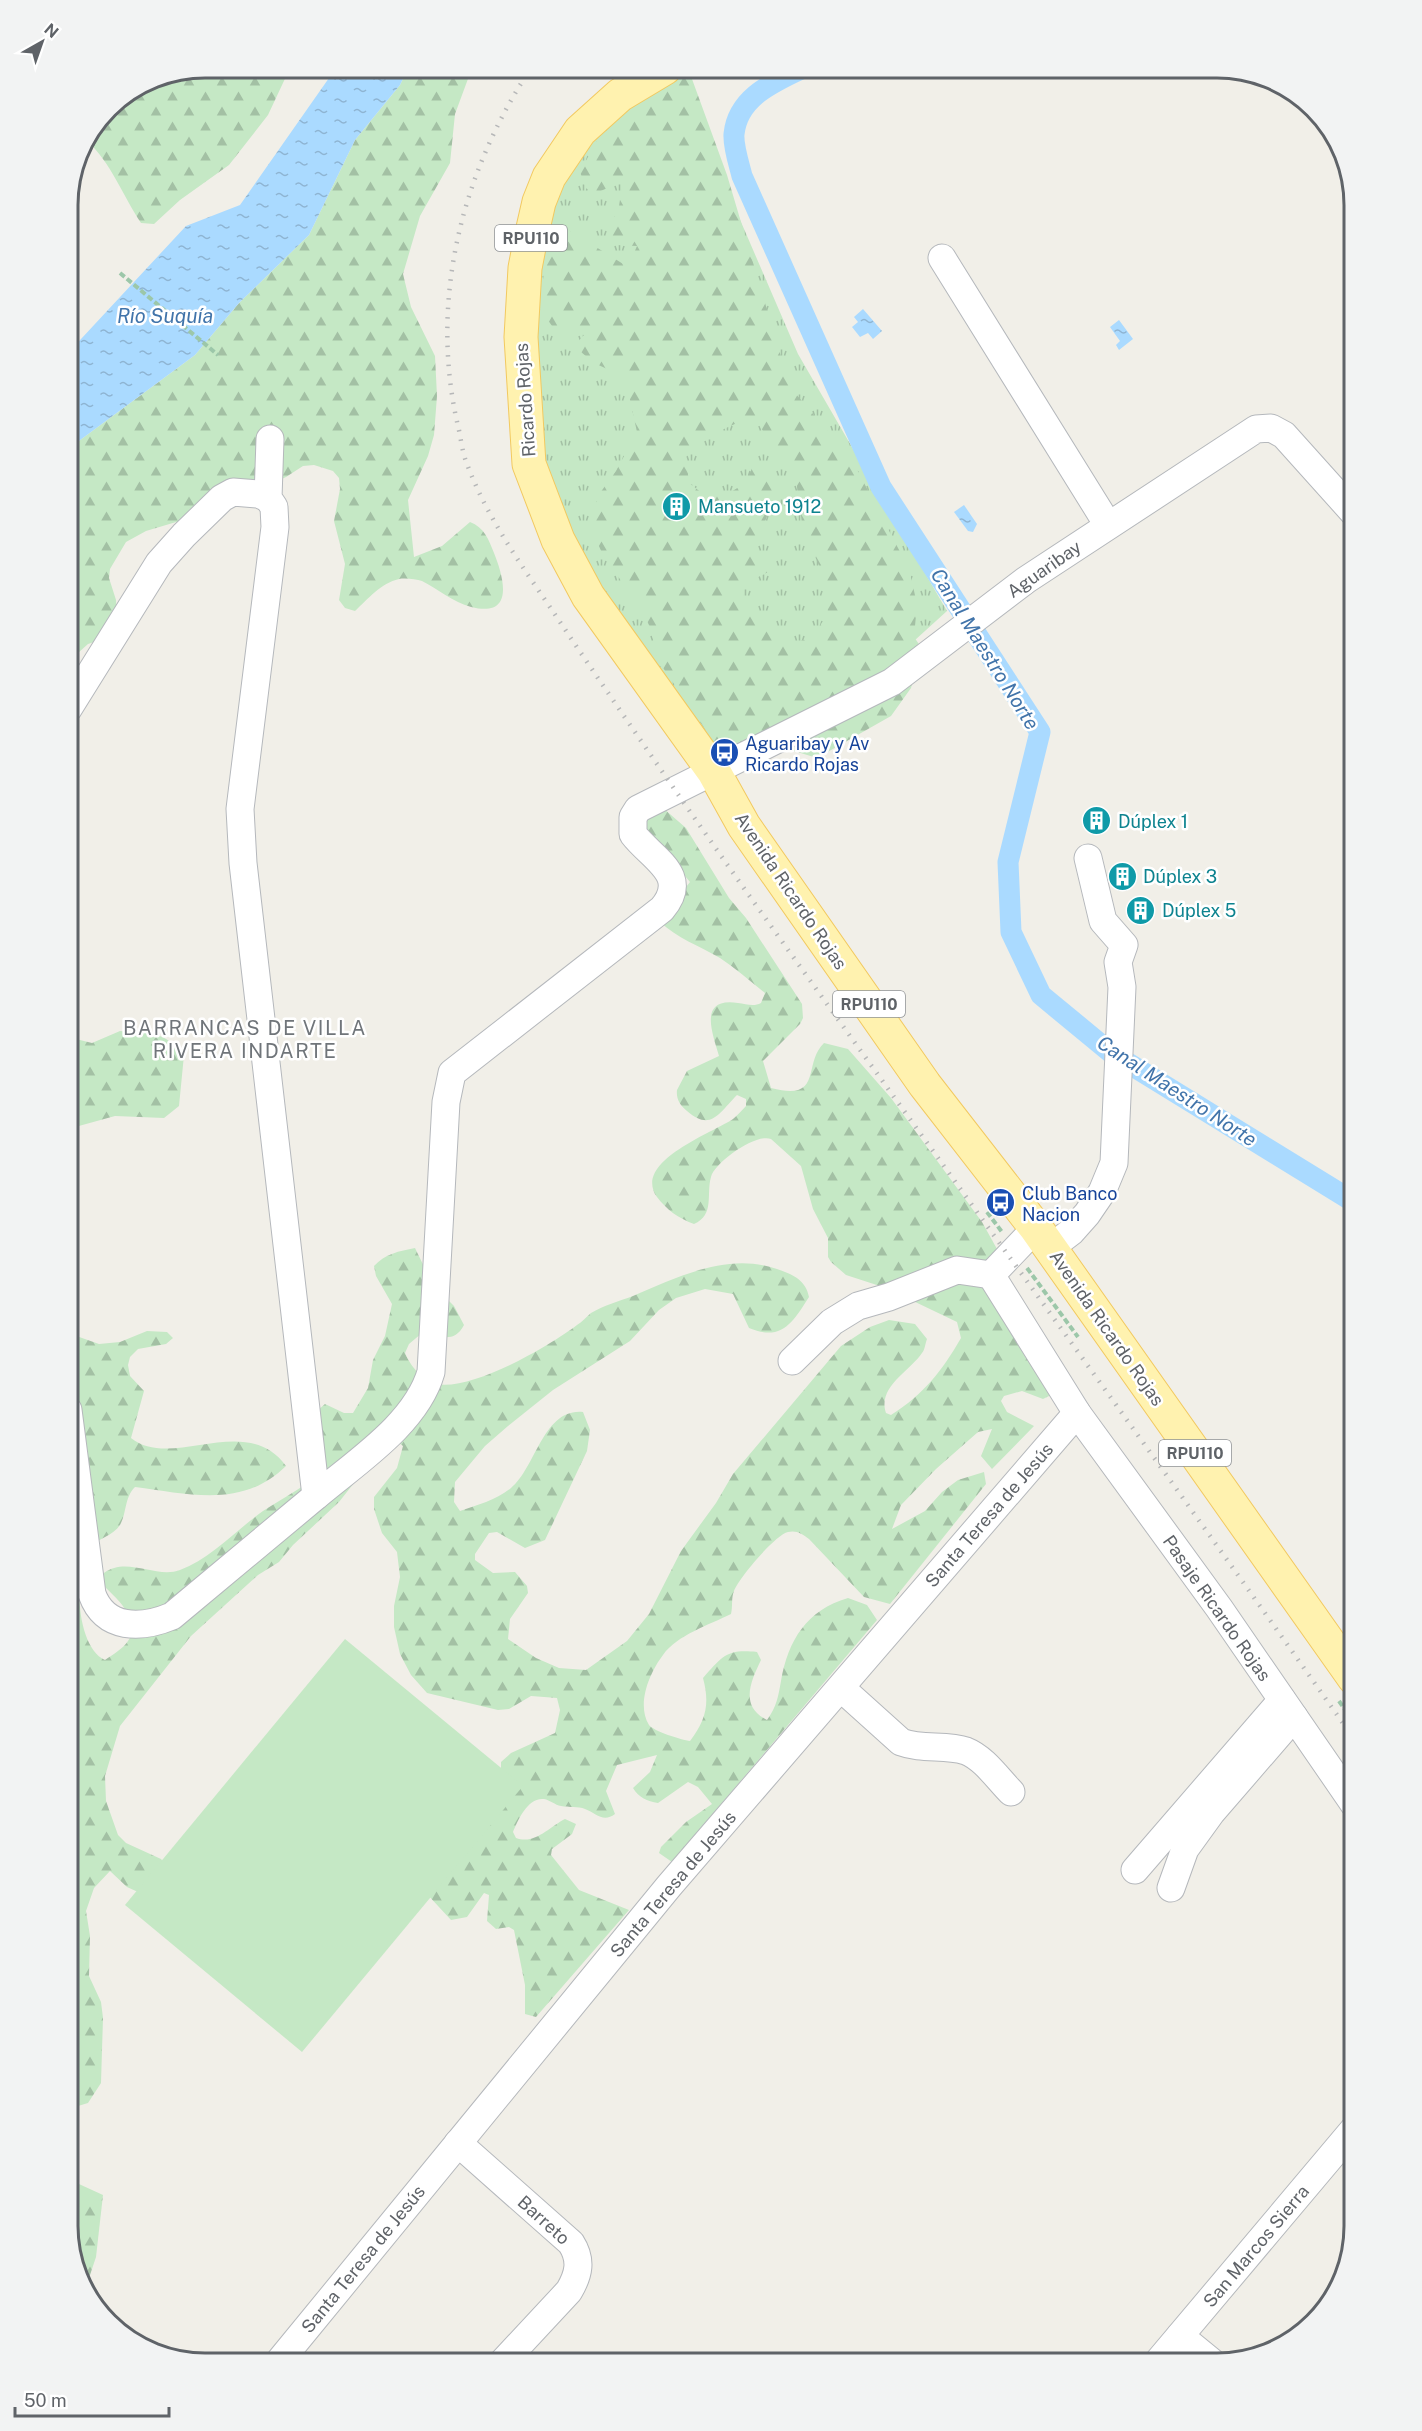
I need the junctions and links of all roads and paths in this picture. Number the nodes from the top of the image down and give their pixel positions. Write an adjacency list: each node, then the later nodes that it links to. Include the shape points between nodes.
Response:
1 (649, 78): 10 (main road, Ricardo Rojas / RPU110, via 597,112 564,151 539,202 521,306 521,370 529,464 558,540 588,596)
2 (942, 258): 8 (street)
3 (120, 273): 4 (path)
4 (218, 355)
5 (270, 439): 6 (street)
6 (268, 498): 9 (street, via 233,492 184,535 159,563); 17 (street, via 274,507 275,527 241,820)
7 (1344, 502): 8 (street, Aguaribay, via 1284,435 1271,428 1256,429)
8 (1108, 525): 10 (street, Aguaribay, via 1026,580 892,682)
9 (78, 693)
10 (714, 772): 12 (main road, Avenida Ricardo Rojas / RPU110, via 744,825 925,1085); 17 (street, Aguaribay, via 646,804 633,817 633,834 672,878 673,892 662,909 452,1073 446,1102 431,1372 426,1390 402,1422)
11 (1088, 858): 12 (street, via 1103,921 1133,954 1136,967 1134,979 1122,987 1114,1163 1102,1192 1071,1232)
12 (1043, 1238): 13 (street); 18 (main road, Avenida Ricardo Rojas / RPU110)
13 (991, 1275): 14 (street, via 957,1270 858,1306 838,1317); 15 (street, Pasaje Ricardo Rojas)
14 (792, 1361)
15 (1077, 1413): 19 (street, Santa Teresa de Jesús); 20 (street, Pasaje Ricardo Rojas)
16 (78, 1487): 17 (street, Aguaribay, via 92,1594 96,1606 123,1625 153,1624 172,1616)
17 (316, 1496)
18 (1344, 1664)
19 (841, 1688): 22 (street, via 901,1742 967,1751); 26 (street, Santa Teresa de Jesús, via 669,1886)
20 (1288, 1708): 21 (street, Pasaje Ricardo Rojas); 23 (street); 24 (street, via 1191,1840)
21 (1344, 1789)
22 (1011, 1792)
23 (1135, 1870)
24 (1171, 1888)
25 (1344, 2141): 27 (street, San Marcos Sierra)
26 (458, 2143): 28 (street, Santa Teresa de Jesús); 29 (street, Barreto, via 571,2242 578,2253 577,2278 569,2291)
27 (1180, 2336): 30 (street, San Marcos Sierra); 31 (street)
28 (286, 2353)
29 (511, 2353)
30 (1166, 2353)
31 (1200, 2353)

